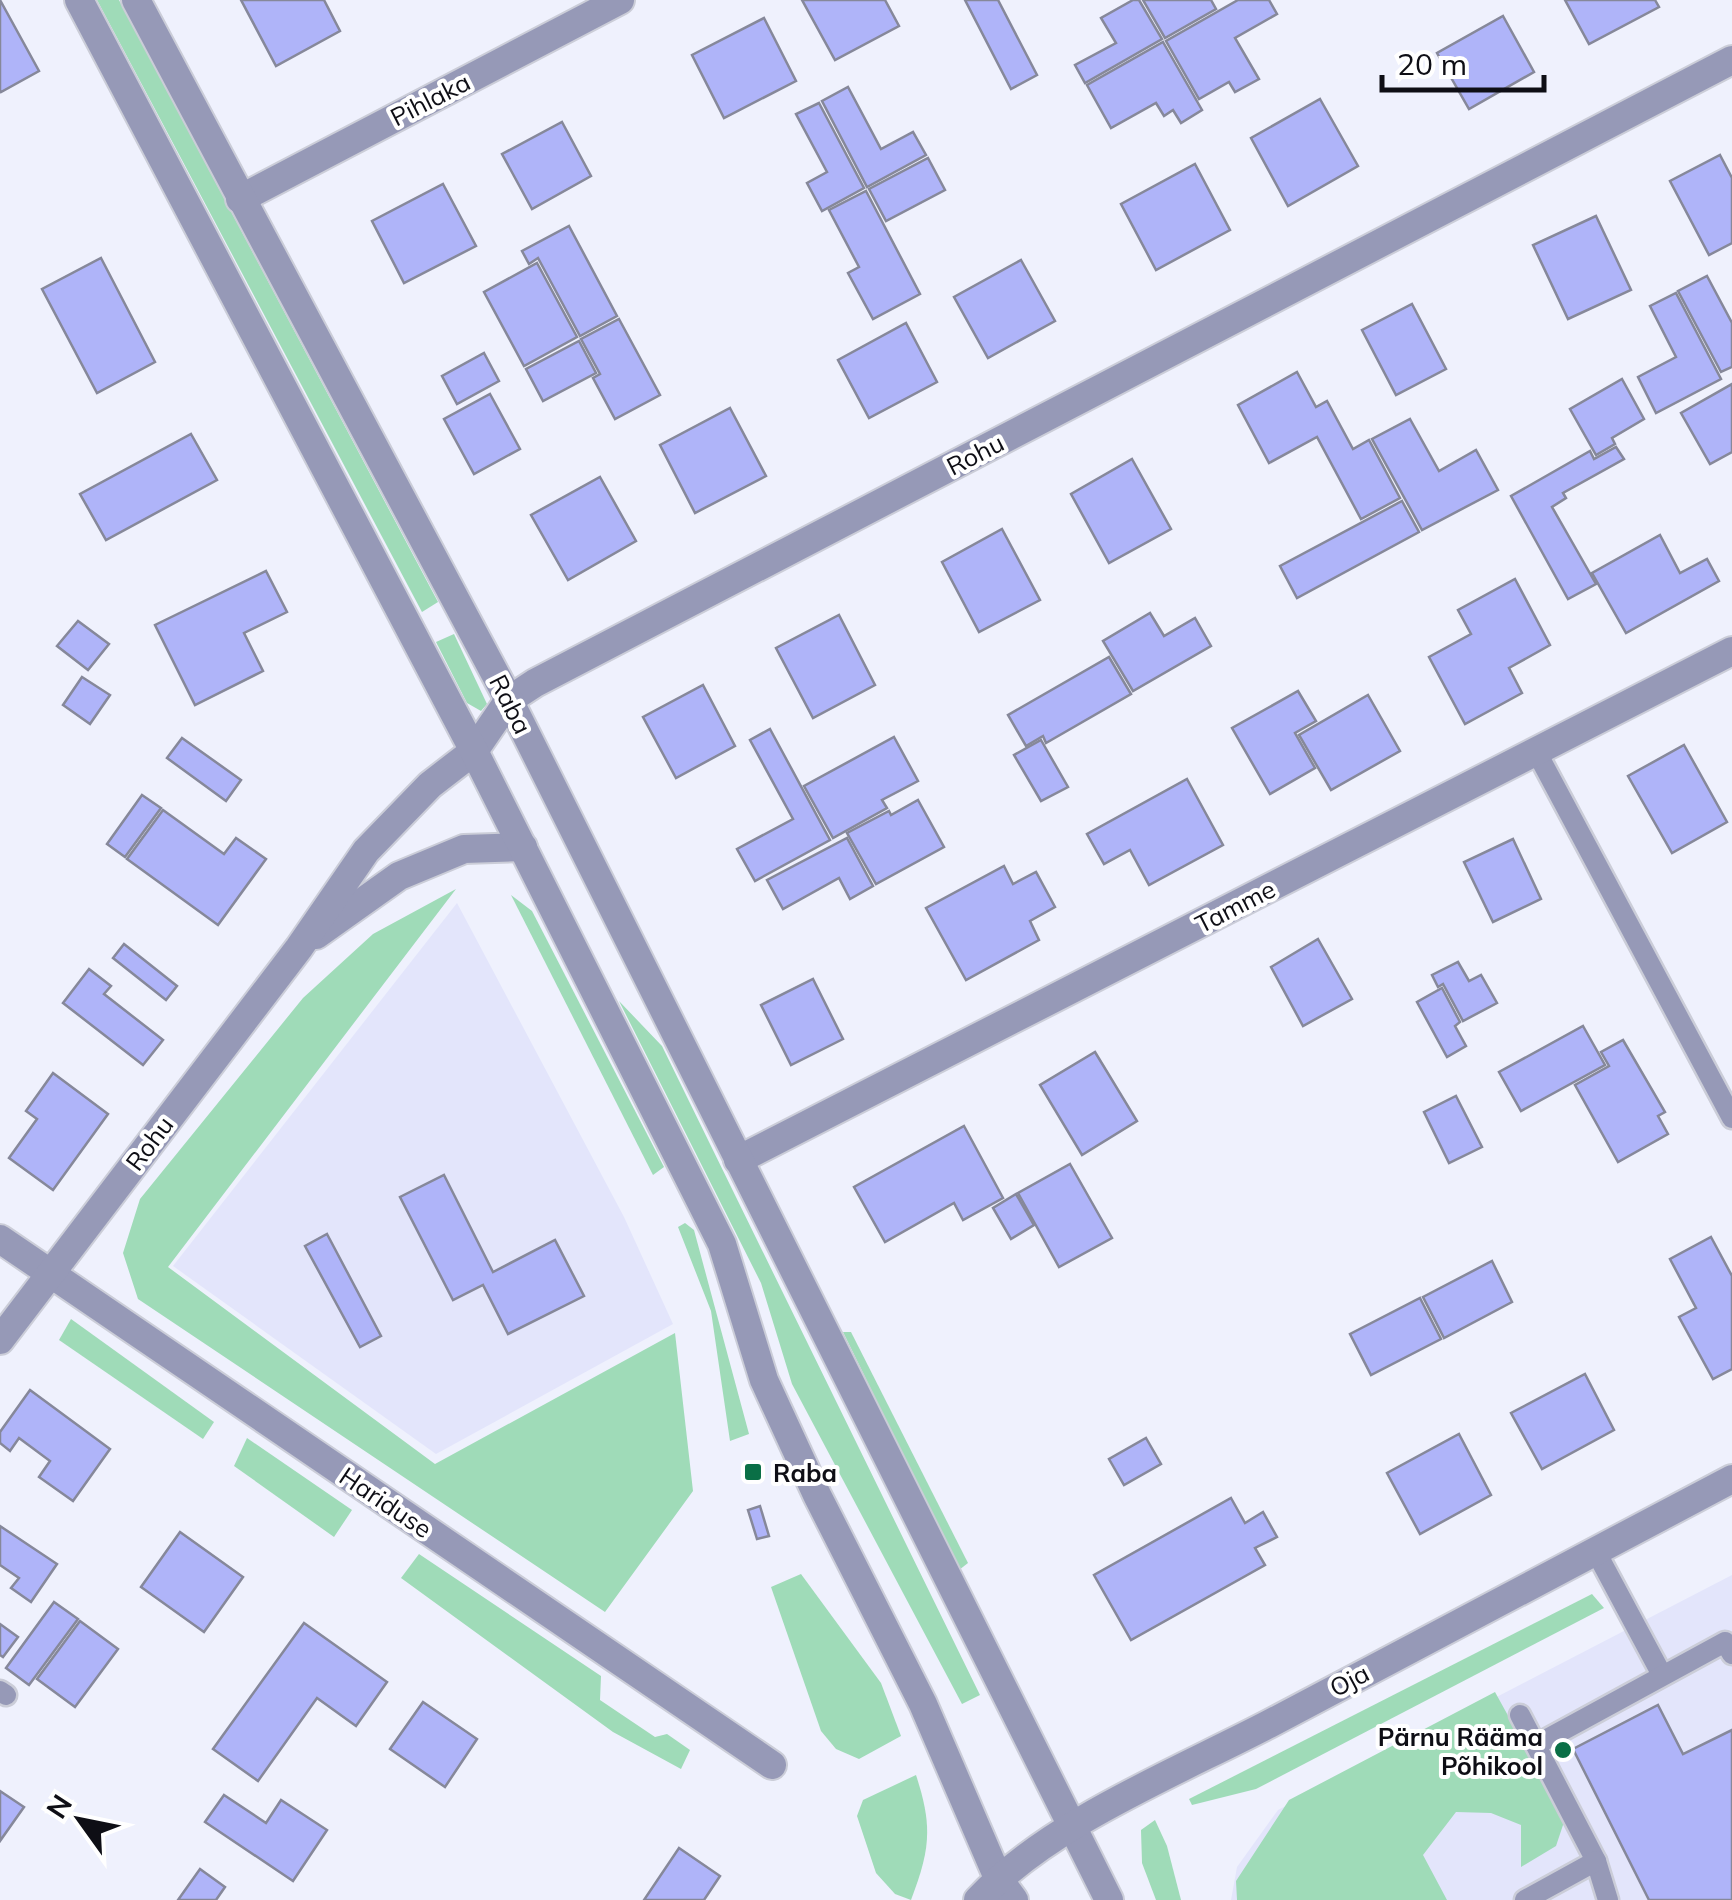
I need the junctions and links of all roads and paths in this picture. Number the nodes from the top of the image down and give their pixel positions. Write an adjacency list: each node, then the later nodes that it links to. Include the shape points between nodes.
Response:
1 (79, 0): 8 (street)
2 (136, 0): 5 (street, Raba)
3 (620, 0): 5 (street, Pihlaka)
4 (1732, 60): 7 (street, Rohu)
5 (240, 199): 7 (street, Raba)
6 (1732, 651): 9 (street, Tamme)
7 (509, 700): 8 (street, Rohu); 13 (street, Raba)
8 (474, 751): 10 (street); 11 (street, Rohu, via 430,785 366,852)
9 (1536, 751): 12 (lane); 13 (street, Tamme)
10 (522, 847): 11 (street, Rohu, via 464,849 399,876); 26 (street, via 722,1244 764,1380)
11 (299, 948): 15 (street, Rohu)
12 (1732, 1118)
13 (738, 1160): 24 (street, Raba)
14 (0, 1239): 15 (street, Hariduse)
15 (50, 1274): 16 (street, Rohu); 23 (street, Hariduse)
16 (0, 1340)
17 (1732, 1479): 18 (street, Oja)
18 (1595, 1550): 20 (lane); 24 (street, Oja)
19 (1732, 1654): 20 (lane, via 1725,1642)
20 (1662, 1676): 22 (lane)
21 (1520, 1715): 22 (lane)
22 (1536, 1746): 25 (lane)
23 (772, 1765)
24 (1072, 1828): 26 (street, Oja); 28 (street, Raba)
25 (1596, 1861): 29 (lane); 30 (lane)
26 (1006, 1889): 27 (street, Oja)
27 (978, 1900)
28 (1110, 1900)
29 (1525, 1900)
30 (1608, 1900)

